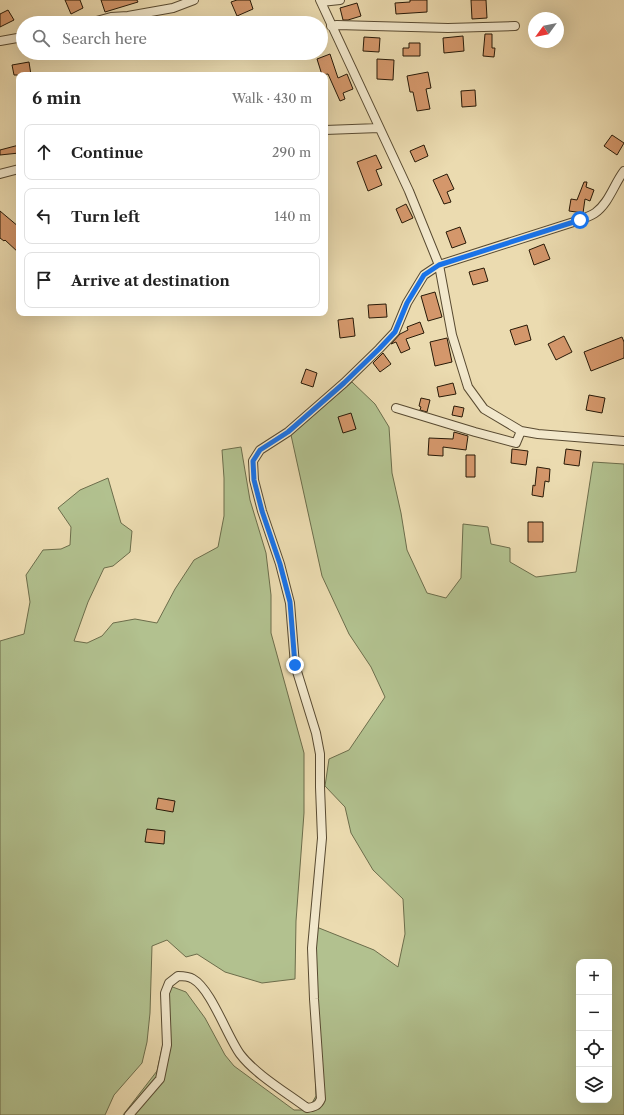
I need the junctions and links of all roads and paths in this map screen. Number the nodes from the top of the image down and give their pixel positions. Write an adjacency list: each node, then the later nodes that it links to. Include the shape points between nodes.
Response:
1 (194, 0): 4 (street, via 172,8)
2 (340, 0): 3 (street)
3 (320, 1): 5 (street)
4 (128, 16)
5 (327, 16)
6 (328, 19): 7 (street)
7 (331, 26): 8 (street); 11 (street)
8 (515, 26)
9 (16, 38): 10 (street)
10 (0, 41)
11 (379, 128): 12 (street); 16 (street, via 409,191)
12 (328, 130)
13 (16, 170): 15 (street)
14 (624, 171): 16 (street, via 596,212 580,220)
15 (0, 174)
16 (439, 265): 18 (street, via 452,335 468,387 484,409); 20 (street, via 424,275 407,303 395,332 379,349 288,432 260,450 253,461 254,480 262,511 290,602 295,665 320,754 322,838 312,948 321,1099 318,1105 307,1108 250,1066 205,991 193,979 178,976 169,983 165,993 167,1045 160,1079)
17 (396, 408): 18 (street, via 516,443)
18 (521, 431): 19 (street)
19 (624, 441)
20 (129, 1115)

